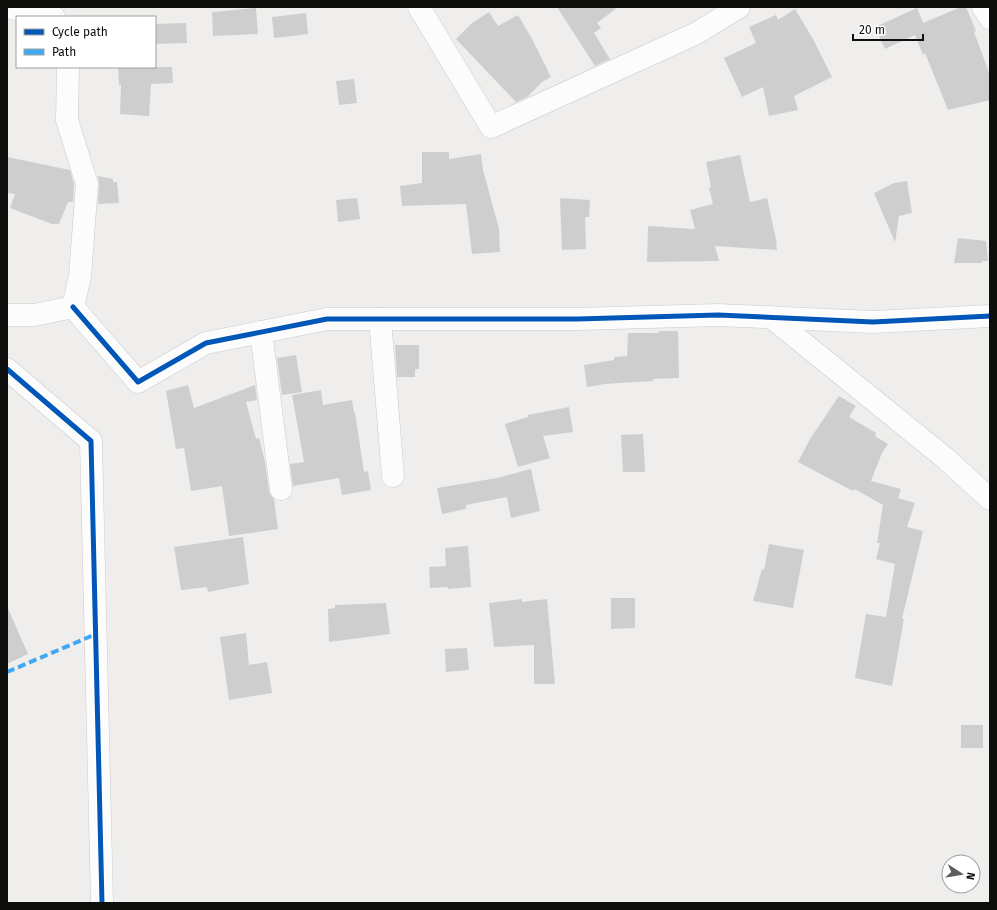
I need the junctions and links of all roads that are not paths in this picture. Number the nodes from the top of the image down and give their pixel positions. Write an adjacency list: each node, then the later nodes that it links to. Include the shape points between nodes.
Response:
1 (7, 7): 5 (street)
2 (419, 7): 3 (street, via 491,127 697,33)
3 (739, 7)
4 (983, 7): 6 (street)
5 (49, 16)
6 (990, 18)
7 (68, 68): 8 (street, via 67,120 86,184 80,276)
8 (73, 307): 9 (street, via 34,315); 13 (street, via 138,382 206,343)
9 (7, 316)
10 (990, 316): 11 (street, via 873,322)
11 (771, 317): 12 (street, via 718,314); 17 (street, via 945,458)
12 (380, 319): 13 (street, via 327,319); 15 (street)
13 (261, 332): 16 (street)
14 (7, 369): 18 (street, via 91,440)
15 (394, 476)
16 (281, 489)
17 (990, 499)
18 (102, 903)

